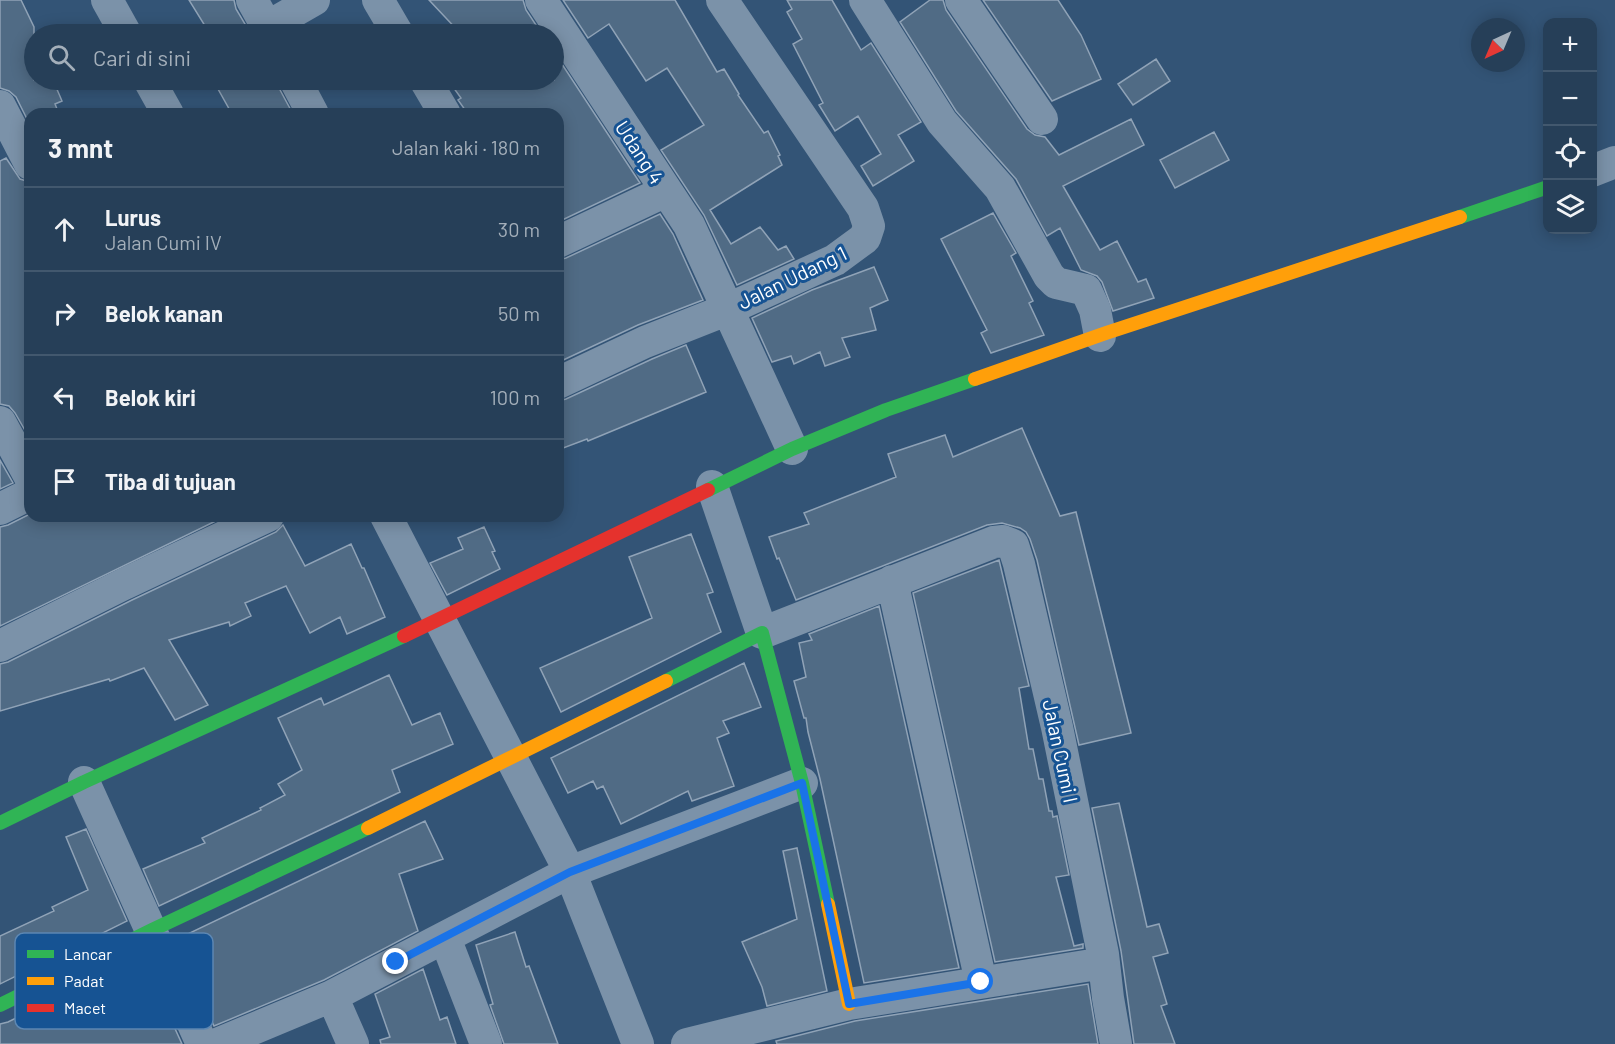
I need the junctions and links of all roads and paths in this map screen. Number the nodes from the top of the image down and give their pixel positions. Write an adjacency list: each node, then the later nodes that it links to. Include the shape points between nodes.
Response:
1 (107, 0): 9 (street)
2 (252, 0): 10 (street)
3 (314, 0): 11 (street)
4 (378, 0): 12 (street)
5 (541, 0): 13 (street, Udang 4)
6 (722, 0): 29 (street, Jalan Udang 1, via 863,208 869,225 865,238 835,260)
7 (865, 0): 30 (street, via 942,122 1000,188 1048,276 1056,283 1086,290)
8 (961, 0): 22 (street)
9 (120, 24)
10 (265, 24)
11 (279, 24)
12 (392, 24)
13 (557, 24)
14 (564, 35): 27 (street, Udang 4)
15 (155, 90): 19 (street)
16 (300, 90): 20 (street)
17 (431, 90): 21 (street)
18 (0, 106): 23 (street)
19 (165, 108)
20 (310, 108)
21 (441, 108)
22 (1042, 119)
23 (24, 152)
24 (1615, 162): 25 (street)
25 (1597, 169)
26 (1543, 190): 30 (street)
27 (666, 191): 28 (street); 29 (street, Udang 4, via 689,225)
28 (564, 239)
29 (726, 310): 31 (street, Jalan Udang 1); 33 (street, Udang 4)
30 (1100, 336): 33 (street, via 886,410)
31 (564, 380)
32 (0, 422): 34 (street)
33 (792, 448): 35 (street)
34 (24, 466)
35 (712, 486): 42 (street); 43 (street)
36 (24, 497): 37 (street)
37 (0, 509)
38 (240, 522): 40 (street)
39 (389, 522): 42 (street)
40 (221, 526): 44 (street)
41 (892, 581): 43 (street); 54 (street, Jalan Cumi I, via 994,542 1012,545 1057,727); 55 (street)
42 (439, 620): 45 (street); 46 (street)
43 (762, 633): 45 (street); 47 (street)
44 (0, 646)
45 (510, 757): 49 (street); 50 (street)
46 (84, 782): 48 (street); 50 (street)
47 (802, 783): 49 (street); 58 (street)
48 (0, 823)
49 (570, 872): 53 (street); 65 (street)
50 (152, 930): 51 (street); 52 (street)
51 (146, 933)
52 (153, 933)
53 (445, 938): 56 (street); 64 (street)
54 (1104, 963): 55 (street); 67 (street, Jalan Cumi I)
55 (981, 982): 58 (street)
56 (332, 996): 62 (street); 63 (street)
57 (15, 998): 59 (street)
58 (849, 1004): 66 (street)
59 (0, 1005)
60 (195, 1029): 61 (street)
61 (202, 1044)
62 (217, 1044)
63 (353, 1044)
64 (486, 1044)
65 (638, 1044)
66 (687, 1044)
67 (1116, 1044)

